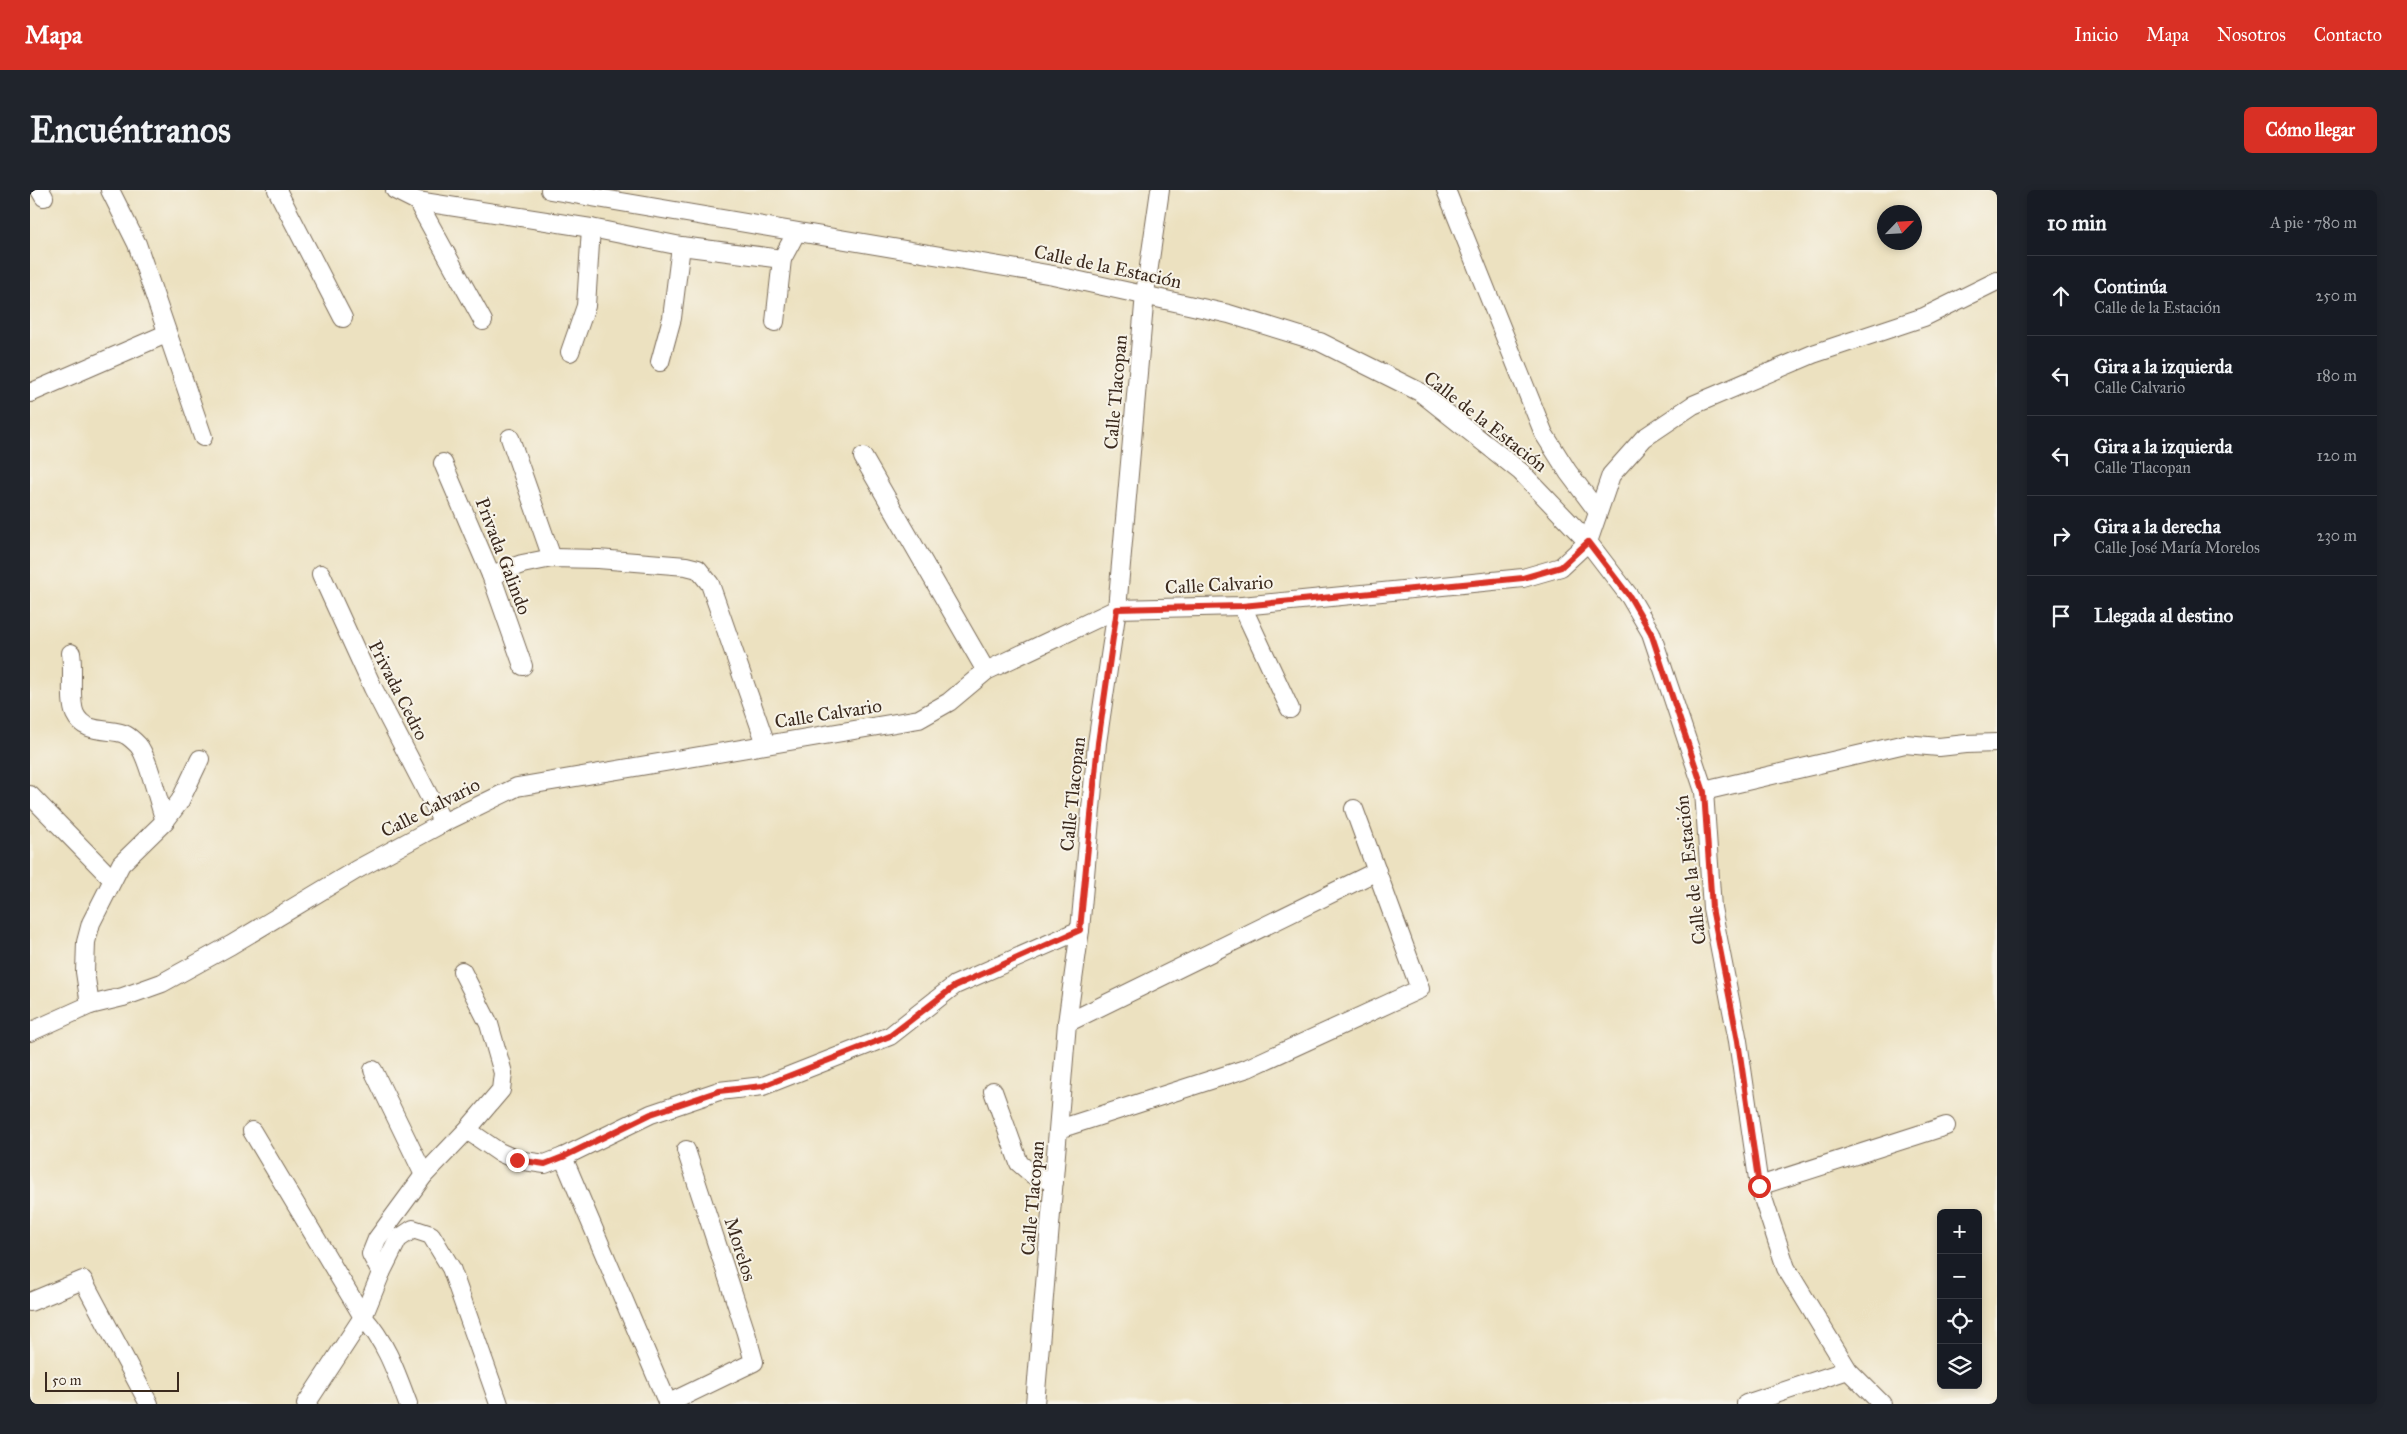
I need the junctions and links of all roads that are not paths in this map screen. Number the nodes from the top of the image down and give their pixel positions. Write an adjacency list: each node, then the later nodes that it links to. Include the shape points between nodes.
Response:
1 (110, 190): 17 (street, via 137,244)
2 (277, 190): 14 (street)
3 (395, 190): 7 (street)
4 (550, 190): 9 (street, Calle de la Estación)
5 (1160, 190): 13 (street, Calle Tlacopan)
6 (1446, 190): 25 (street, via 1544,434)
7 (417, 201): 8 (street); 15 (street)
8 (591, 228): 10 (street); 18 (street, via 586,306)
9 (796, 233): 11 (street); 13 (street, Calle de la Estación, via 1053,275)
10 (681, 246): 11 (street); 19 (street, via 672,318)
11 (782, 259): 16 (street)
12 (1997, 281): 25 (street, via 1924,316 1813,354 1693,405 1644,438 1611,475)
13 (1145, 294): 26 (street, Calle de la Estación, via 1229,314 1320,342 1420,392 1522,472); 31 (street, Calle Tlacopan)
14 (343, 318)
15 (483, 320)
16 (775, 322)
17 (166, 334): 20 (street); 21 (street)
18 (570, 352)
19 (660, 362)
20 (30, 393)
21 (203, 436)
22 (510, 438): 27 (street)
23 (863, 457): 34 (street)
24 (443, 463): 29 (street, Privada Galindo)
25 (1598, 512): 26 (street)
26 (1588, 542): 30 (street, Calle Calvario, via 1561,567 1523,578); 39 (street, Calle de la Estación, via 1630,597 1651,633)
27 (552, 558): 29 (street); 37 (street, via 698,569 710,584)
28 (321, 574): 43 (street, Privada Cedro, via 369,680)
29 (491, 575): 33 (street, Privada Galindo)
30 (1242, 606): 31 (street, Calle Calvario); 35 (street)
31 (1117, 609): 34 (street, Calle Calvario); 46 (street, Calle Tlacopan, via 1098,743)
32 (71, 653): 42 (street, via 75,714 84,725 125,734 139,747)
33 (523, 666)
34 (986, 671): 37 (street, Calle Calvario, via 949,702 919,719)
35 (1290, 709)
36 (1997, 743): 39 (street, via 1939,747 1905,744)
37 (766, 744): 43 (street, Calle Calvario, via 517,787)
38 (200, 760): 42 (street, via 180,801)
39 (1704, 792): 61 (street, Calle de la Estación, via 1712,908 1738,1041)
40 (30, 795): 45 (street)
41 (1354, 810): 44 (street)
42 (165, 822): 45 (street, via 121,864)
43 (443, 823): 48 (street, Calle Calvario, via 162,983)
44 (1376, 871): 49 (street); 54 (street, via 1420,989 1248,1068)
45 (112, 879): 48 (street, via 91,923 86,942 85,972)
46 (1080, 930): 49 (street, Calle Tlacopan); 58 (street, via 955,986 890,1036 763,1086 719,1091 651,1114)
47 (462, 971): 55 (street, via 489,1024 503,1073 502,1090)
48 (90, 1006): 50 (street, Calle Calvario)
49 (1067, 1023): 54 (street, Calle Tlacopan)
50 (30, 1032)
51 (373, 1070): 59 (street)
52 (993, 1091): 60 (street, via 1019,1163 1032,1175)
53 (1946, 1126): 61 (street)
54 (1059, 1129): 60 (street, Calle Tlacopan)
55 (468, 1130): 58 (street, via 498,1152 517,1160 545,1164); 59 (street)
56 (252, 1131): 64 (street)
57 (686, 1150): 71 (street, Morelos, via 754,1362)
58 (563, 1157): 71 (street)
59 (424, 1176): 62 (street, via 377,1239 371,1254)
60 (1054, 1182): 72 (street, Calle Tlacopan)
61 (1759, 1186): 65 (street, Calle de la Estación, via 1786,1268)
62 (381, 1273): 64 (street); 70 (street, via 398,1239 413,1228 431,1235 451,1268)
63 (30, 1302): 67 (street, via 82,1280)
64 (363, 1317): 68 (street); 69 (street, via 387,1348)
65 (1848, 1370): 66 (street); 73 (street, Calle de la Estación)
66 (1757, 1402)
67 (148, 1404)
68 (306, 1404)
69 (408, 1404)
70 (499, 1404)
71 (668, 1404)
72 (1035, 1404)
73 (1882, 1404)

